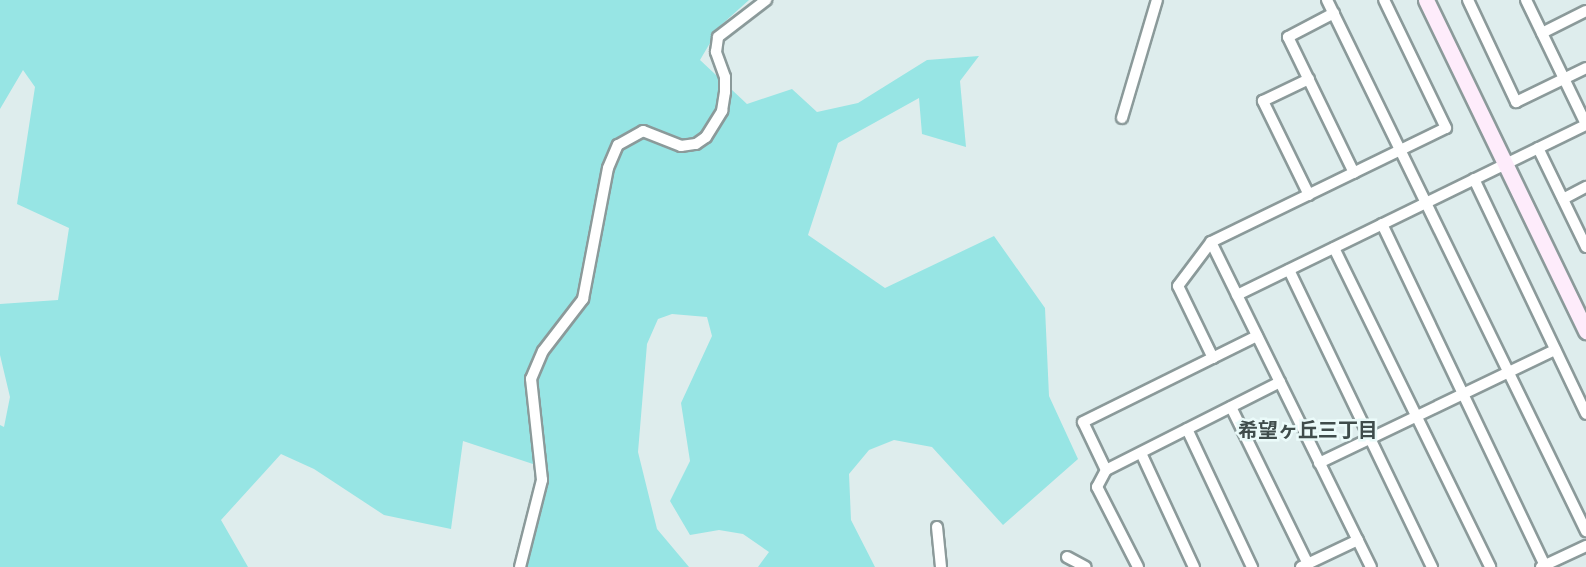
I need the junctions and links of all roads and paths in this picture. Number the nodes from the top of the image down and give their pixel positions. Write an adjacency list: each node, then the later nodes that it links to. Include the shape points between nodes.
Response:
1 (766, 0): 53 (street, via 718,37 716,52 725,77 725,92 722,111 706,137 696,144 681,146 643,131 618,145 608,168 583,299 543,351 531,379 542,480)
2 (1158, 0): 14 (street)
3 (1327, 0): 9 (street)
4 (1384, 0): 17 (street, via 1446,128)
5 (1426, 0): 18 (street)
6 (1468, 0): 12 (street, via 1516,102)
7 (1526, 0): 10 (street)
8 (1586, 11): 10 (street)
9 (1334, 13): 13 (street, via 1288,37); 17 (street)
10 (1542, 33): 12 (street)
11 (1586, 68): 12 (street)
12 (1564, 78): 15 (street)
13 (1309, 79): 19 (street); 22 (street, via 1263,101)
14 (1122, 118)
15 (1586, 124): 16 (street)
16 (1538, 148): 18 (street); 23 (street)
17 (1400, 150): 19 (street); 24 (street)
18 (1505, 164): 20 (street); 31 (street)
19 (1354, 173): 22 (street)
20 (1474, 179): 24 (street); 33 (street)
21 (1586, 187): 23 (street)
22 (1309, 195): 26 (street)
23 (1563, 199): 27 (street)
24 (1426, 203): 25 (street); 35 (street)
25 (1382, 224): 28 (street); 37 (street)
26 (1211, 242): 30 (street); 34 (street, via 1178,286)
27 (1586, 247)
28 (1334, 248): 29 (street); 40 (street)
29 (1289, 270): 30 (street); 42 (street)
30 (1237, 295): 32 (street)
31 (1586, 331)
32 (1257, 336): 34 (street); 36 (street)
33 (1555, 350): 35 (street); 39 (street)
34 (1212, 358): 45 (street, via 1083,422)
35 (1508, 372): 37 (street); 47 (street)
36 (1280, 382): 38 (street); 44 (street)
37 (1463, 394): 40 (street); 52 (street)
38 (1231, 407): 41 (street); 51 (street)
39 (1586, 414)
40 (1416, 416): 42 (street); 61 (street)
41 (1187, 429): 43 (street); 58 (street)
42 (1370, 438): 44 (street); 60 (street)
43 (1141, 453): 45 (street); 57 (street)
44 (1319, 463): 48 (street)
45 (1106, 470): 56 (street, via 1097,488)
46 (937, 527): 54 (street)
47 (1586, 531)
48 (1358, 540): 51 (street); 59 (street)
49 (1586, 546): 52 (street)
50 (1067, 557): 55 (street)
51 (1305, 565)
52 (1543, 566)
53 (520, 567)
54 (941, 567)
55 (1086, 567)
56 (1138, 567)
57 (1194, 567)
58 (1252, 567)
59 (1371, 567)
60 (1432, 567)
61 (1490, 567)

